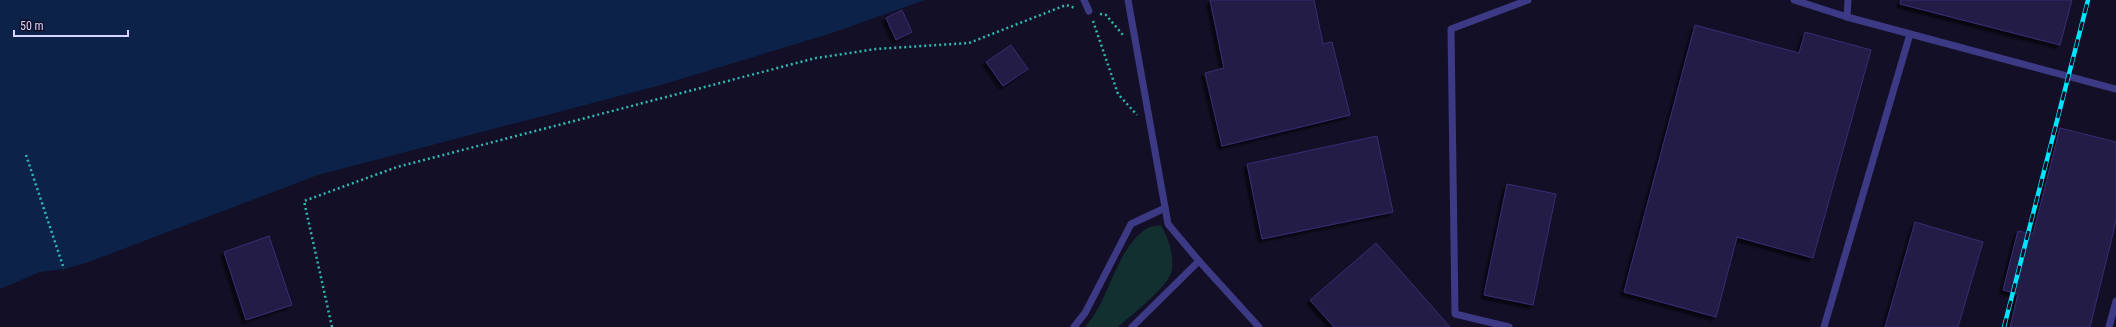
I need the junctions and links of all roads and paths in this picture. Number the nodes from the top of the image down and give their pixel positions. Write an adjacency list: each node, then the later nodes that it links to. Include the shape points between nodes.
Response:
1 (1084, 0): 7 (lane)
2 (1128, 0): 10 (lane)
3 (1528, 0): 6 (lane)
4 (1794, 0): 8 (lane)
5 (1848, 0): 8 (lane)
6 (1518, 2): 22 (lane, via 1451,29 1455,314)
7 (1089, 11): 10 (path, via 1106,15); 12 (path, via 1118,94); 18 (path, via 1066,5 969,43 876,49 816,58 397,167 304,201)
8 (1846, 17): 9 (lane)
9 (1910, 34): 11 (lane); 23 (lane)
10 (1137, 52): 12 (lane)
11 (2116, 89)
12 (1151, 132): 14 (lane)
13 (26, 155): 16 (path)
14 (1165, 208): 15 (lane, via 1168,224); 19 (lane, via 1131,224 1085,313)
15 (1199, 261): 20 (lane); 21 (lane)
16 (64, 269)
17 (2116, 301): 24 (lane)
18 (332, 327)
19 (1074, 327)
20 (1132, 327)
21 (1260, 327)
22 (1509, 327)
23 (1824, 327)
24 (2109, 327)

